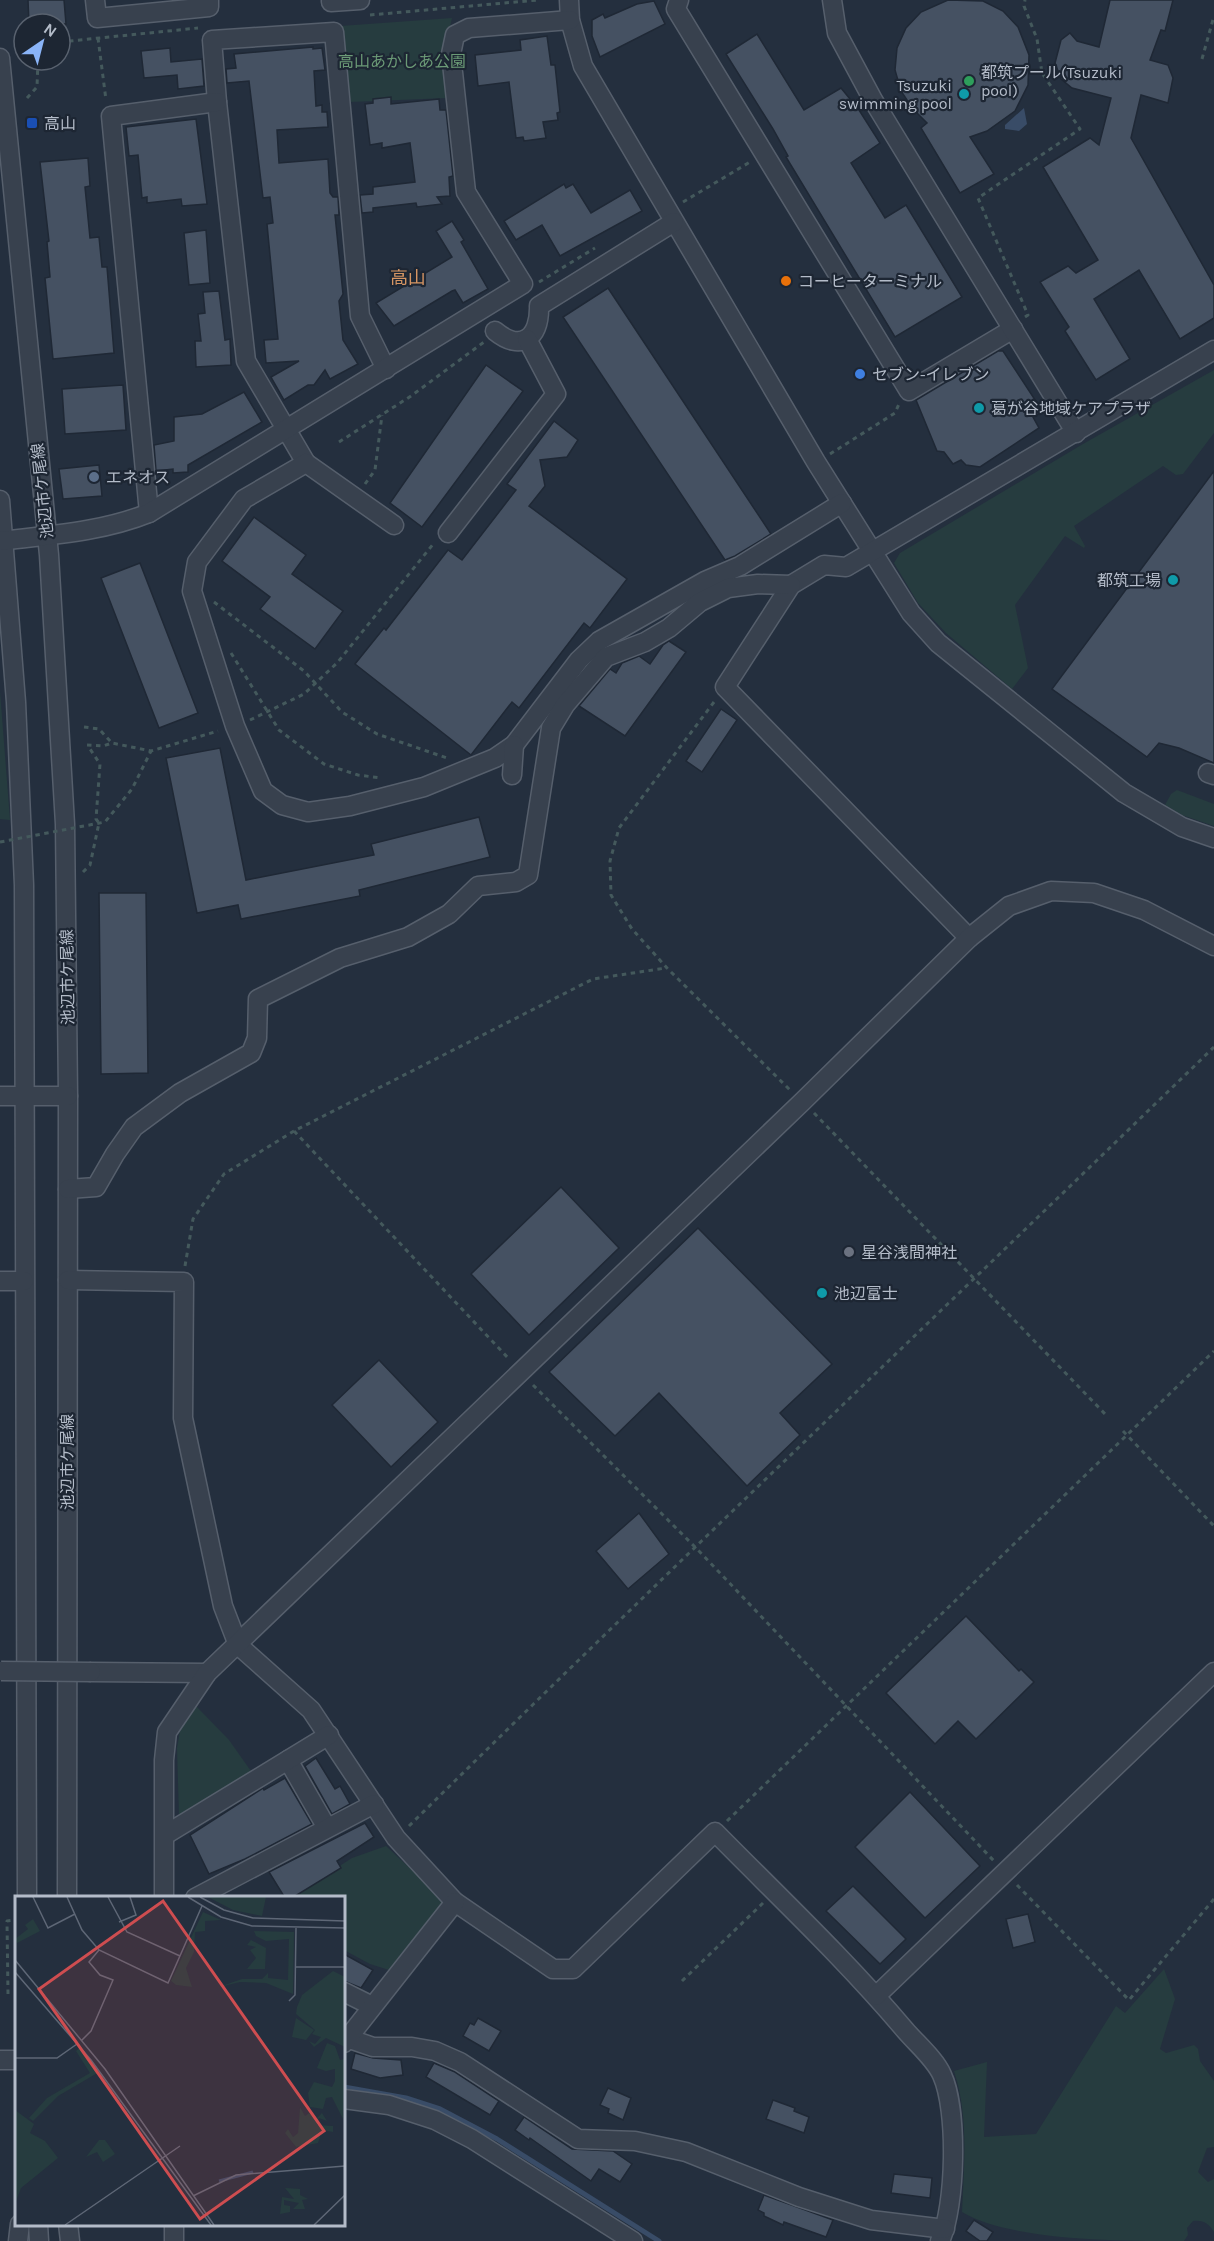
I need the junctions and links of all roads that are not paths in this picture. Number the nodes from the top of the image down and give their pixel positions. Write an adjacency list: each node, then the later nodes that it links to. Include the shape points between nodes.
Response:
1 (209, 0): 7 (street, via 209,7)
2 (331, 0): 3 (street)
3 (360, 0)
4 (568, 0): 8 (street)
5 (679, 0): 12 (street, via 676,9 909,391)
6 (832, 0): 12 (street, via 837,33 873,100)
7 (96, 9)
8 (570, 20): 11 (street, via 583,66); 16 (street, via 469,28 455,35 451,54 466,192 523,284)
9 (0, 58): 25 (street, 池辺市ケ尾線)
10 (216, 102): 16 (street, via 212,40 334,32 360,316); 17 (street, via 246,362); 22 (street, via 111,116)
11 (671, 217): 14 (street, via 539,306 539,321); 21 (street)
12 (1013, 329): 18 (street)
13 (495, 331): 14 (street, via 516,343)
14 (527, 339): 24 (street, via 556,393)
15 (1214, 350): 18 (street)
16 (386, 369): 17 (street)
17 (285, 431): 19 (street); 22 (street)
18 (1076, 433): 27 (street)
19 (306, 463): 23 (street); 29 (street, via 244,499 197,562 192,591 235,726 263,791 282,805 308,812 350,806 424,787 495,758)
20 (0, 500): 26 (street)
21 (842, 503): 27 (street); 29 (street, via 740,566 705,581 599,641 579,660)
22 (149, 513): 25 (street, via 106,527)
23 (394, 525)
24 (448, 533)
25 (47, 535): 26 (street); 36 (street, 池辺市ケ尾線, via 65,824)
26 (2, 541): 35 (street, via 16,702 24,885)
27 (873, 552): 28 (street, via 846,567 824,565); 31 (street, via 910,613 938,643 1124,793 1182,827)
28 (791, 585): 32 (street, via 725,687); 37 (street, via 728,588 700,602 669,628 606,657 551,728 528,875 516,882 478,886 449,914 408,937 340,958 258,999 257,1038 251,1053 180,1093 134,1127 96,1187)
29 (514, 745): 30 (street)
30 (512, 775)
31 (1214, 838)
32 (969, 938): 33 (street, via 1009,906 1051,891 1094,892 1144,910); 41 (street)
33 (1214, 946)
34 (0, 1096): 35 (street)
35 (24, 1096): 36 (street); 39 (street)
36 (68, 1096): 37 (street, 池辺市ケ尾線)
37 (68, 1189): 40 (street, 池辺市ケ尾線)
38 (0, 1281): 39 (street)
39 (24, 1281): 50 (street)
40 (68, 1281): 41 (street, via 184,1282 183,1418 224,1606); 51 (street, 池辺市ケ尾線)
41 (238, 1645): 43 (street); 45 (street, via 311,1710)
42 (1, 1671): 43 (street, bridge)
43 (207, 1672): 49 (street, via 167,1732)
44 (1214, 1672): 56 (street)
45 (329, 1735): 46 (street); 47 (street)
46 (288, 1760): 48 (street); 49 (street)
47 (374, 1804): 48 (street); 54 (street, via 396,1838)
48 (327, 1828): 53 (street)
49 (165, 1835): 52 (street)
50 (27, 1896)
51 (67, 1896)
52 (164, 1896)
53 (199, 1896)
54 (456, 1902): 56 (street, via 553,1970 573,1969 715,1832); 57 (street)
55 (345, 1992): 57 (street)
56 (876, 1996): 63 (street, via 942,2074 952,2108 951,2196)
57 (372, 2006): 58 (street)
58 (345, 2039): 63 (street, via 373,2047 435,2050 460,2062 578,2139 635,2141 686,2152 799,2197 871,2220)
59 (345, 2099): 67 (street, via 389,2105 435,2120 472,2139)
60 (20, 2226): 64 (street)
61 (38, 2226): 65 (street)
62 (68, 2226): 66 (street)
63 (942, 2235)
64 (18, 2241)
65 (39, 2241)
66 (70, 2241)
67 (633, 2241)

